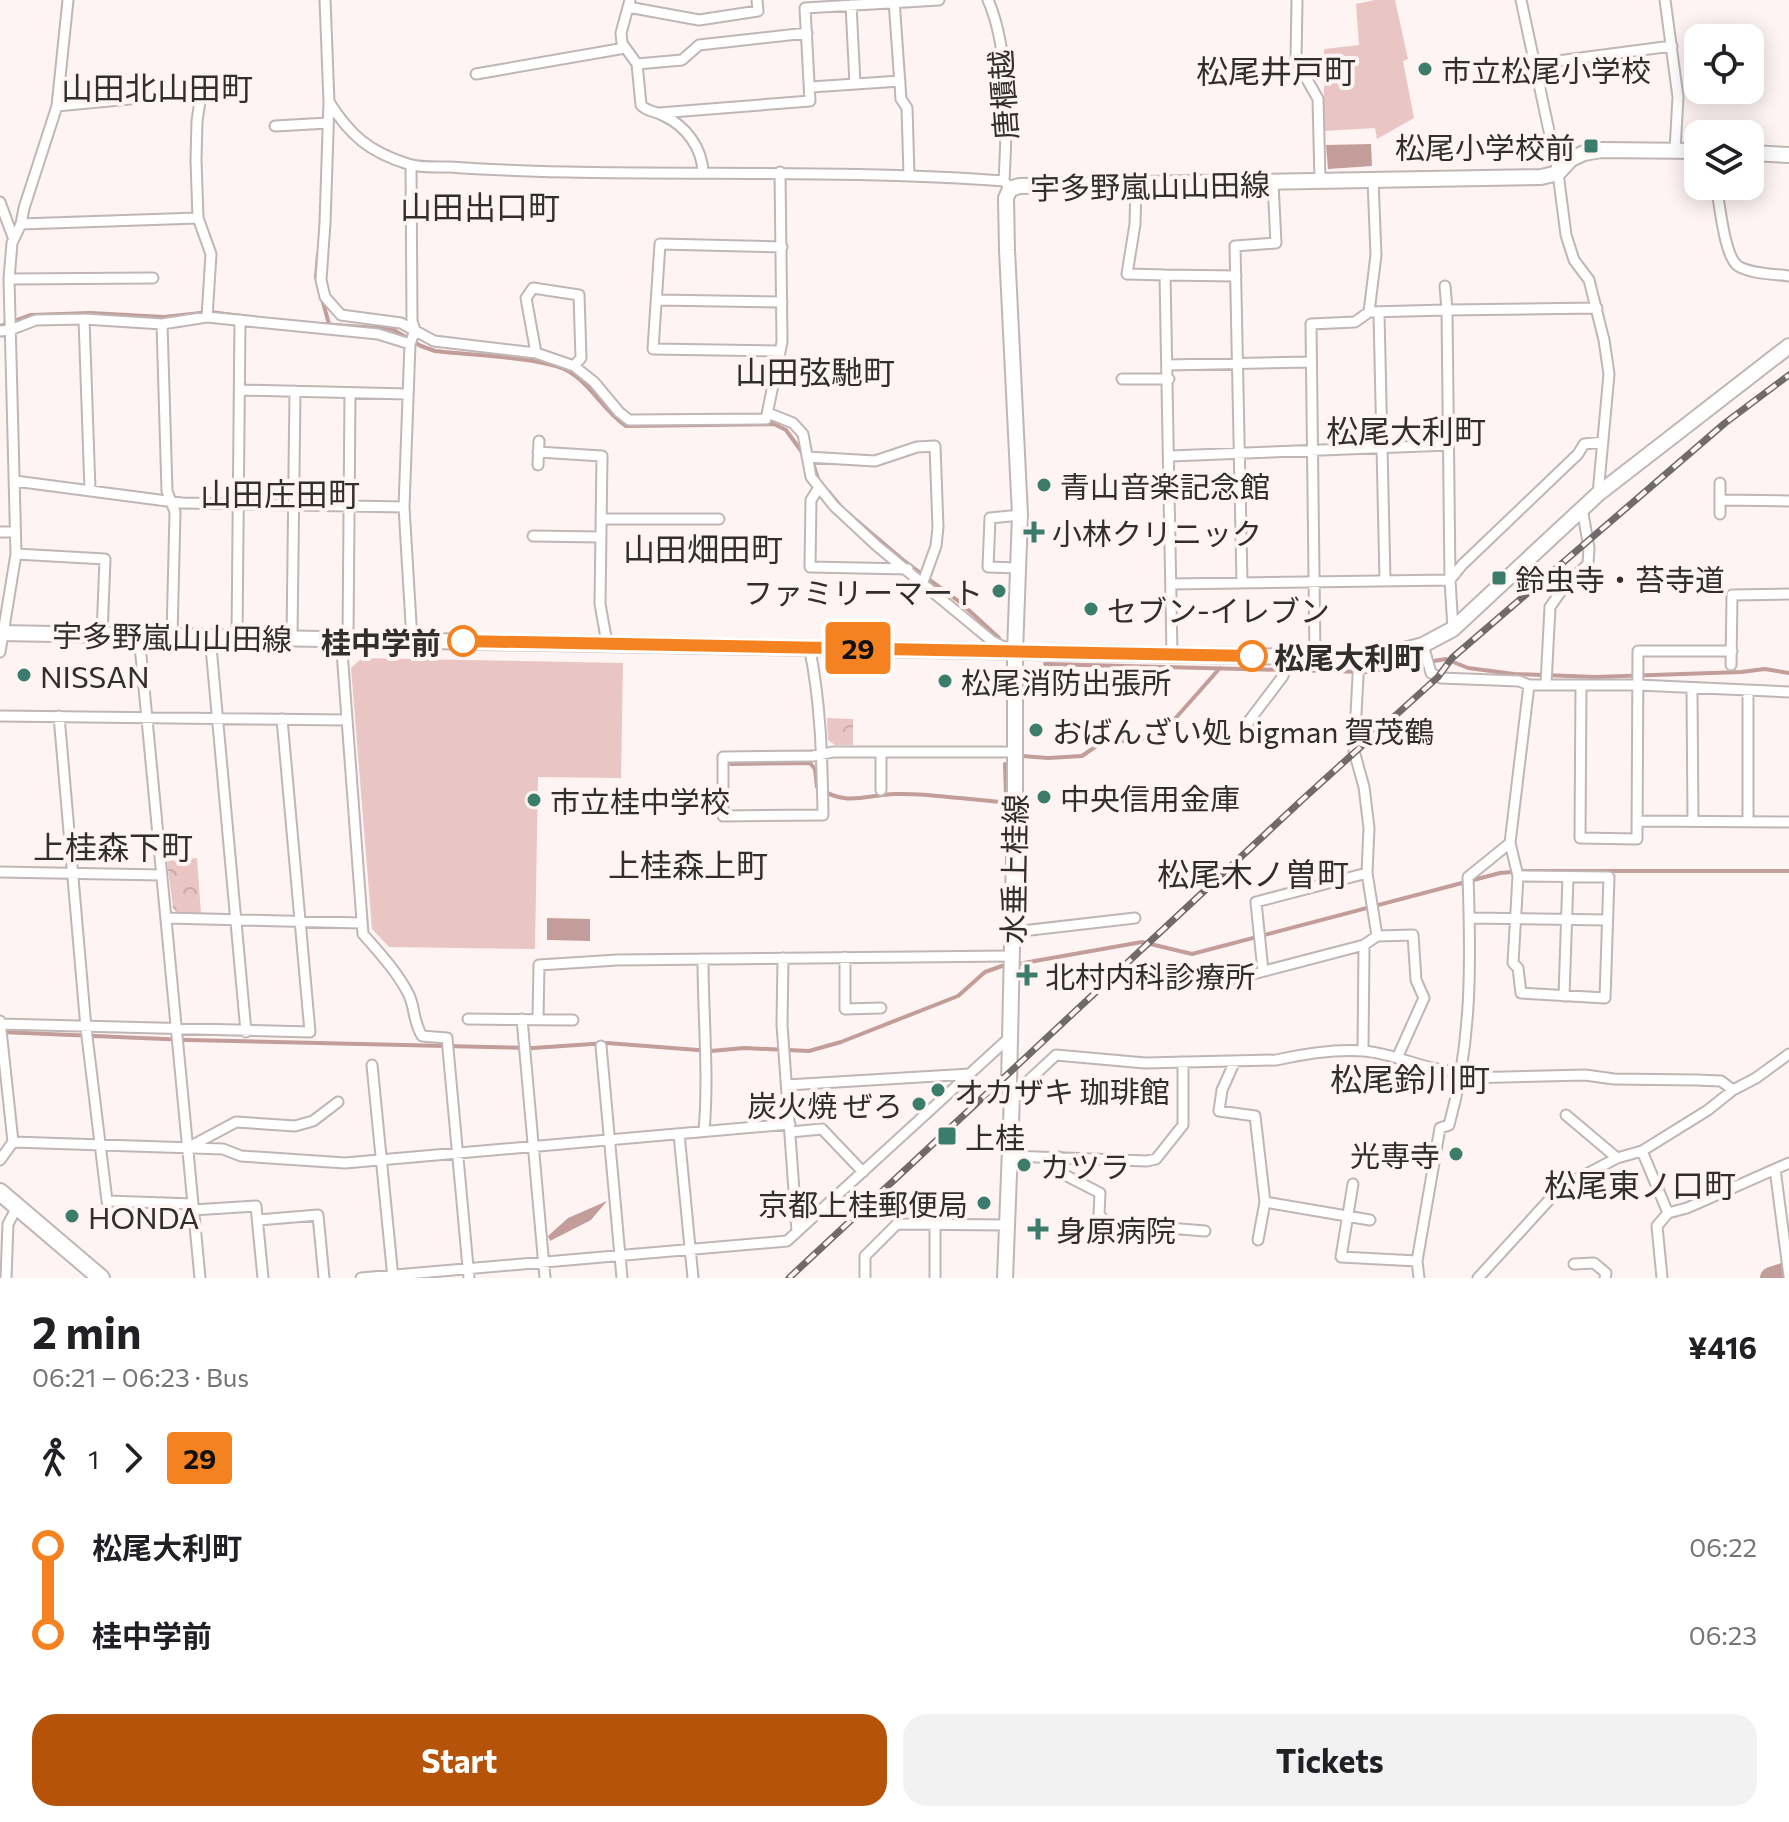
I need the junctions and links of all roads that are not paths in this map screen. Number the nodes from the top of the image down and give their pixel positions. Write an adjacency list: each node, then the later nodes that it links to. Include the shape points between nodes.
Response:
1 (68, 0): 24 (street)
2 (325, 0): 23 (street)
3 (757, 0): 10 (street, via 758,11 699,20)
4 (939, 0): 9 (street)
5 (988, 0): 41 (street, 唐櫃越, via 1008,109)
6 (1297, 0): 37 (street, via 1296,60 1318,99)
7 (1521, 0): 16 (street)
8 (1665, 0): 13 (street)
9 (894, 1): 11 (street); 18 (street)
10 (629, 3): 14 (street, via 621,33)
11 (851, 5): 12 (street, via 805,8); 19 (street)
12 (807, 33): 15 (street, via 699,45 682,60); 20 (street)
13 (1672, 46): 16 (street); 28 (street, via 1678,97)
14 (625, 48): 15 (street); 17 (street)
15 (637, 64): 25 (street, via 641,105)
16 (1535, 64): 35 (street)
17 (476, 74)
18 (900, 81): 19 (street); 36 (street, via 907,108)
19 (855, 84): 20 (street)
20 (811, 87): 25 (street, via 810,101)
21 (202, 88): 44 (street)
22 (140, 98): 24 (street)
23 (329, 102): 26 (street); 32 (street, via 345,128 372,150)
24 (57, 106): 45 (street)
25 (659, 113): 33 (street, via 690,137)
26 (328, 123): 27 (street); 64 (street, via 321,280 325,297 341,315 401,323)
27 (275, 126)
28 (1675, 150): 29 (main road, 宇多野嵐山山田線); 35 (main road, 宇多野嵐山山田線, via 1584,153)
29 (1684, 150)
30 (1764, 154): 31 (main road)
31 (1789, 155)
32 (411, 165): 33 (street); 64 (street)
33 (703, 172): 34 (street)
34 (780, 172): 36 (street); 47 (street)
35 (1558, 173): 38 (main road, 宇多野嵐山山田線); 57 (street, via 1566,235)
36 (909, 175): 41 (street)
37 (1320, 180): 38 (main road, 宇多野嵐山山田線); 39 (main road, 宇多野嵐山山田線)
38 (1373, 180): 59 (street)
39 (1273, 183): 40 (main road, 宇多野嵐山山田線); 50 (street, via 1276,243 1235,246)
40 (1136, 184): 41 (main road, 宇多野嵐山山田線); 49 (street, via 1127,274)
41 (1007, 185): 107 (main road, 宇多野嵐山山田線)
42 (1719, 200): 51 (street, via 1734,261 1743,268)
43 (0, 202): 46 (street)
44 (198, 218): 45 (street); 60 (street, via 211,254)
45 (21, 224): 46 (street)
46 (13, 237): 48 (street)
47 (782, 247): 55 (street, via 660,244); 56 (street)
48 (6, 249): 53 (street)
49 (1165, 275): 50 (street); 72 (street)
50 (1236, 276): 71 (street)
51 (1789, 276)
52 (153, 278): 53 (street)
53 (9, 279): 65 (street)
54 (1445, 286): 58 (street)
55 (657, 300): 56 (street); 68 (street, via 653,349)
56 (782, 302): 68 (street)
57 (1597, 308): 58 (street); 82 (street, via 1609,374)
58 (1447, 310): 59 (street); 83 (street)
59 (1374, 313): 70 (street, via 1355,322 1311,324); 84 (street)
60 (207, 317): 62 (street); 63 (street)
61 (84, 319): 63 (street); 65 (street, via 36,320); 96 (street)
62 (240, 320): 66 (street, via 378,334); 76 (street)
63 (162, 324): 99 (street)
64 (415, 330): 66 (street); 69 (street, via 434,341)
65 (5, 331): 86 (street)
66 (410, 344): 79 (street)
67 (1789, 346): 97 (main road, 宇多野嵐山山田線)
68 (780, 351): 80 (street)
69 (536, 353): 73 (street); 73 (street, via 526,298 533,288 579,295 581,358)
70 (1310, 362): 71 (street); 87 (street)
71 (1238, 363): 72 (street); 89 (street)
72 (1168, 365): 75 (street)
73 (574, 366): 80 (street, via 629,420 766,419)
74 (1122, 379): 75 (street)
75 (1169, 379): 90 (street)
76 (240, 390): 77 (street); 101 (street)
77 (295, 391): 78 (street); 102 (street)
78 (350, 393): 79 (street); 103 (street)
79 (408, 394): 104 (street)
80 (768, 413): 91 (street, via 793,423 803,434)
81 (539, 441): 88 (street)
82 (1603, 442): 97 (street); 118 (street, via 1584,444)
83 (1449, 445): 84 (street); 118 (street)
84 (1383, 447): 87 (street); 117 (street)
85 (0, 448): 86 (street)
86 (12, 448): 93 (street)
87 (1313, 450): 89 (street); 121 (street)
88 (538, 452): 92 (street); 108 (street, via 602,456)
89 (1239, 453): 90 (street); 120 (street)
90 (1170, 456): 122 (street)
91 (807, 457): 95 (street); 119 (street, via 875,461 935,446 938,527)
92 (538, 465)
93 (15, 481): 96 (street); 111 (street)
94 (1720, 483): 98 (street)
95 (818, 489): 116 (street); 116 (street, via 811,500 810,567)
96 (90, 490): 99 (street)
97 (1598, 494): 105 (main road, 宇多野嵐山山田線)
98 (1720, 500): 100 (street); 106 (street)
99 (170, 501): 101 (street); 128 (street, via 175,512)
100 (1789, 501)
101 (239, 504): 102 (street); 130 (street)
102 (294, 506): 103 (street); 131 (street)
103 (349, 506): 104 (street); 132 (street)
104 (404, 507): 133 (street)
105 (1582, 508): 124 (main road, 宇多野嵐山山田線); 145 (street, via 1588,564 1550,607)
106 (1720, 514)
107 (1020, 515): 115 (main road, 宇多野嵐山山田線); 115 (street, via 990,518 988,567)
108 (601, 519): 109 (street); 113 (street)
109 (719, 519)
110 (0, 532): 111 (street)
111 (15, 532): 114 (street)
112 (533, 536): 113 (street)
113 (600, 537): 134 (street, via 600,604)
114 (16, 554): 125 (street); 126 (street, via 105,559)
115 (1018, 568): 139 (main road, 宇多野嵐山山田線)
116 (908, 569): 119 (street)
117 (1385, 580): 118 (street); 121 (street)
118 (1450, 580): 124 (street)
119 (923, 582): 139 (street, via 992,641)
120 (1242, 582): 121 (street); 122 (street)
121 (1315, 582): 142 (street)
122 (1171, 584): 140 (street)
123 (1789, 594): 137 (street, via 1732,595)
124 (1453, 629): 135 (main road, 宇多野嵐山山田線)
125 (2, 633): 126 (main road, 宇多野嵐山山田線); 138 (street)
126 (102, 635): 127 (main road, 宇多野嵐山山田線)
127 (139, 635): 128 (main road, 宇多野嵐山山田線); 154 (street)
128 (172, 636): 129 (main road, 宇多野嵐山山田線)
129 (210, 636): 130 (main road, 宇多野嵐山山田線); 155 (street)
130 (237, 637): 131 (main road, 宇多野嵐山山田線)
131 (292, 638): 132 (main road, 宇多野嵐山山田線)
132 (344, 638): 133 (main road, 宇多野嵐山山田線); 157 (street)
133 (412, 640): 134 (main road, 宇多野嵐山山田線)
134 (607, 643): 136 (main road, 宇多野嵐山山田線)
135 (1423, 645): 144 (main road, 宇多野嵐山山田線); 146 (street, via 1431,673 1441,678)
136 (809, 646): 139 (main road, 宇多野嵐山山田線); 161 (street, via 818,686)
137 (1732, 651): 143 (street); 148 (street, via 1638,651)
138 (0, 652)
139 (1015, 652): 140 (main road, 宇多野嵐山山田線); 160 (main road, 水垂上桂線)
140 (1172, 654): 141 (main road, 宇多野嵐山山田線)
141 (1284, 657): 142 (main road, 宇多野嵐山山田線); 158 (street, via 1283,676)
142 (1315, 658): 144 (main road, 宇多野嵐山山田線)
143 (1731, 665)
144 (1359, 667): 170 (street, via 1354,751 1369,828)
145 (1546, 684): 146 (street); 147 (street)
146 (1529, 685): 167 (street)
147 (1581, 685): 148 (street); 163 (street, via 1580,838 1637,839)
148 (1638, 685): 149 (street); 163 (street)
149 (1692, 690): 150 (street); 164 (street)
150 (1748, 692): 151 (street); 165 (street)
151 (1789, 692)
152 (0, 716): 153 (street)
153 (59, 716): 154 (street); 169 (street)
154 (147, 717): 155 (street); 171 (street)
155 (217, 718): 156 (street); 180 (street)
156 (282, 719): 157 (street); 181 (street)
157 (346, 720): 182 (street)
158 (1243, 734)
159 (881, 752): 160 (street); 161 (street); 162 (street)
160 (1015, 752): 183 (main road, 水垂上桂線)
161 (821, 753): 161 (street, via 823,815 723,816 723,757)
162 (881, 790)
163 (1638, 821): 164 (street)
164 (1693, 821): 165 (street)
165 (1748, 821): 166 (street)
166 (1789, 822)
167 (1510, 843): 172 (street); 176 (street, via 1468,877)
168 (0, 872): 169 (street)
169 (73, 873): 171 (street); 199 (street)
170 (1367, 873): 184 (street); 190 (street, via 1256,902)
171 (162, 875): 174 (street)
172 (1518, 876): 173 (street); 177 (street)
173 (1568, 877): 178 (street); 179 (street, via 1609,877)
174 (166, 918): 180 (street); 200 (street)
175 (1135, 918): 183 (street)
176 (1469, 918): 177 (street); 211 (street, via 1471,989)
177 (1517, 919): 178 (street); 192 (street, via 1513,963 1521,993)
178 (1567, 919): 179 (street); 192 (street)
179 (1607, 920): 192 (street, via 1605,998)
180 (236, 921): 181 (street); 201 (street)
181 (301, 923): 182 (street); 201 (street, via 310,1032)
182 (361, 923): 226 (street, via 363,934 410,996 422,1036 447,1038)
183 (1013, 932): 186 (main road, 水垂上桂線)
184 (1377, 936): 185 (street); 206 (street, via 1413,935 1416,980 1424,998)
185 (1364, 945): 190 (street); 204 (street)
186 (1011, 956): 187 (street); 202 (main road, 水垂上桂線)
187 (845, 957): 188 (street); 193 (street, via 845,1009)
188 (783, 958): 189 (street); 212 (street)
189 (703, 959): 196 (street, via 539,965); 218 (street)
190 (1263, 971): 191 (street)
191 (1230, 980)
192 (1564, 996)
193 (881, 1008)
194 (468, 1019): 195 (street)
195 (522, 1019): 196 (street); 223 (street)
196 (538, 1019): 197 (street)
197 (573, 1020)
198 (0, 1023): 199 (street); 221 (street)
199 (86, 1028): 200 (street); 222 (street)
200 (176, 1030): 201 (street); 224 (street)
201 (246, 1032)
202 (1010, 1037): 210 (street); 214 (main road, 水垂上桂線)
203 (601, 1046): 220 (street)
204 (1363, 1051): 206 (street); 207 (street)
205 (1789, 1054): 213 (street)
206 (1397, 1058): 211 (street)
207 (1235, 1061): 208 (street); 237 (street, via 1219,1111 1255,1116)
208 (1183, 1062): 214 (street, via 1056,1055); 228 (street, via 1183,1125 1156,1159)
209 (372, 1065): 231 (street)
210 (970, 1074): 212 (street); 234 (street)
211 (1462, 1075): 213 (street, via 1721,1081); 251 (street, via 1449,1125 1440,1128)
212 (787, 1085): 217 (street)
213 (1733, 1090): 225 (street)
214 (1012, 1096): 227 (main road, 水垂上桂線)
215 (338, 1102): 224 (street, via 313,1121 295,1126 236,1122)
216 (1566, 1115): 229 (street)
217 (790, 1128): 218 (street); 234 (street, via 822,1129); 247 (street)
218 (704, 1131): 219 (street)
219 (679, 1134): 220 (street); 249 (street)
220 (610, 1139): 223 (street); 250 (street)
221 (13, 1142): 222 (street); 230 (street)
222 (99, 1145): 224 (street); 239 (street, via 107,1201)
223 (534, 1146): 226 (street); 252 (street)
224 (188, 1147): 231 (street, via 345,1163); 239 (street)
225 (1642, 1151): 229 (street); 240 (street)
226 (458, 1152): 231 (street); 254 (street)
227 (1010, 1156): 228 (street); 245 (main road, 水垂上桂線)
228 (1059, 1157): 246 (street, via 1059,1172 1100,1193 1099,1214 1106,1223)
229 (1617, 1158): 270 (street, via 1560,1188)
230 (0, 1160)
231 (383, 1160): 256 (street)
232 (1789, 1163): 233 (street)
233 (1775, 1169): 240 (street); 255 (street)
234 (863, 1172): 247 (street)
235 (1353, 1184): 241 (street)
236 (0, 1192): 238 (highway)
237 (1265, 1202): 241 (street); 248 (street)
238 (17, 1207): 257 (street, via 8,1224); 258 (highway)
239 (193, 1207): 242 (street, via 256,1206); 259 (street)
240 (1668, 1213): 272 (street, via 1657,1226)
241 (1347, 1217): 243 (street); 251 (street, via 1341,1257)
242 (258, 1220): 260 (street); 261 (street, via 318,1215)
243 (1370, 1220)
244 (935, 1223): 245 (street); 266 (street, via 897,1224 865,1256); 267 (street)
245 (1007, 1225): 268 (main road, 水垂上桂線)
246 (1205, 1231)
247 (797, 1232): 249 (street, via 787,1241)
248 (1258, 1240)
249 (690, 1250): 250 (street); 265 (street)
250 (620, 1256): 252 (street); 264 (street)
251 (1417, 1261): 269 (street)
252 (544, 1262): 254 (street); 263 (street)
253 (1574, 1264): 271 (street, via 1594,1263)
254 (469, 1273): 256 (street)
255 (1789, 1273)
256 (393, 1276): 262 (street)
257 (6, 1278)
258 (101, 1278)
259 (200, 1278)
260 (263, 1278)
261 (324, 1278)
262 (361, 1278)
263 (545, 1278)
264 (622, 1278)
265 (693, 1278)
266 (865, 1278)
267 (935, 1278)
268 (1005, 1278)
269 (1419, 1278)
270 (1478, 1278)
271 (1605, 1278)
272 (1662, 1278)

